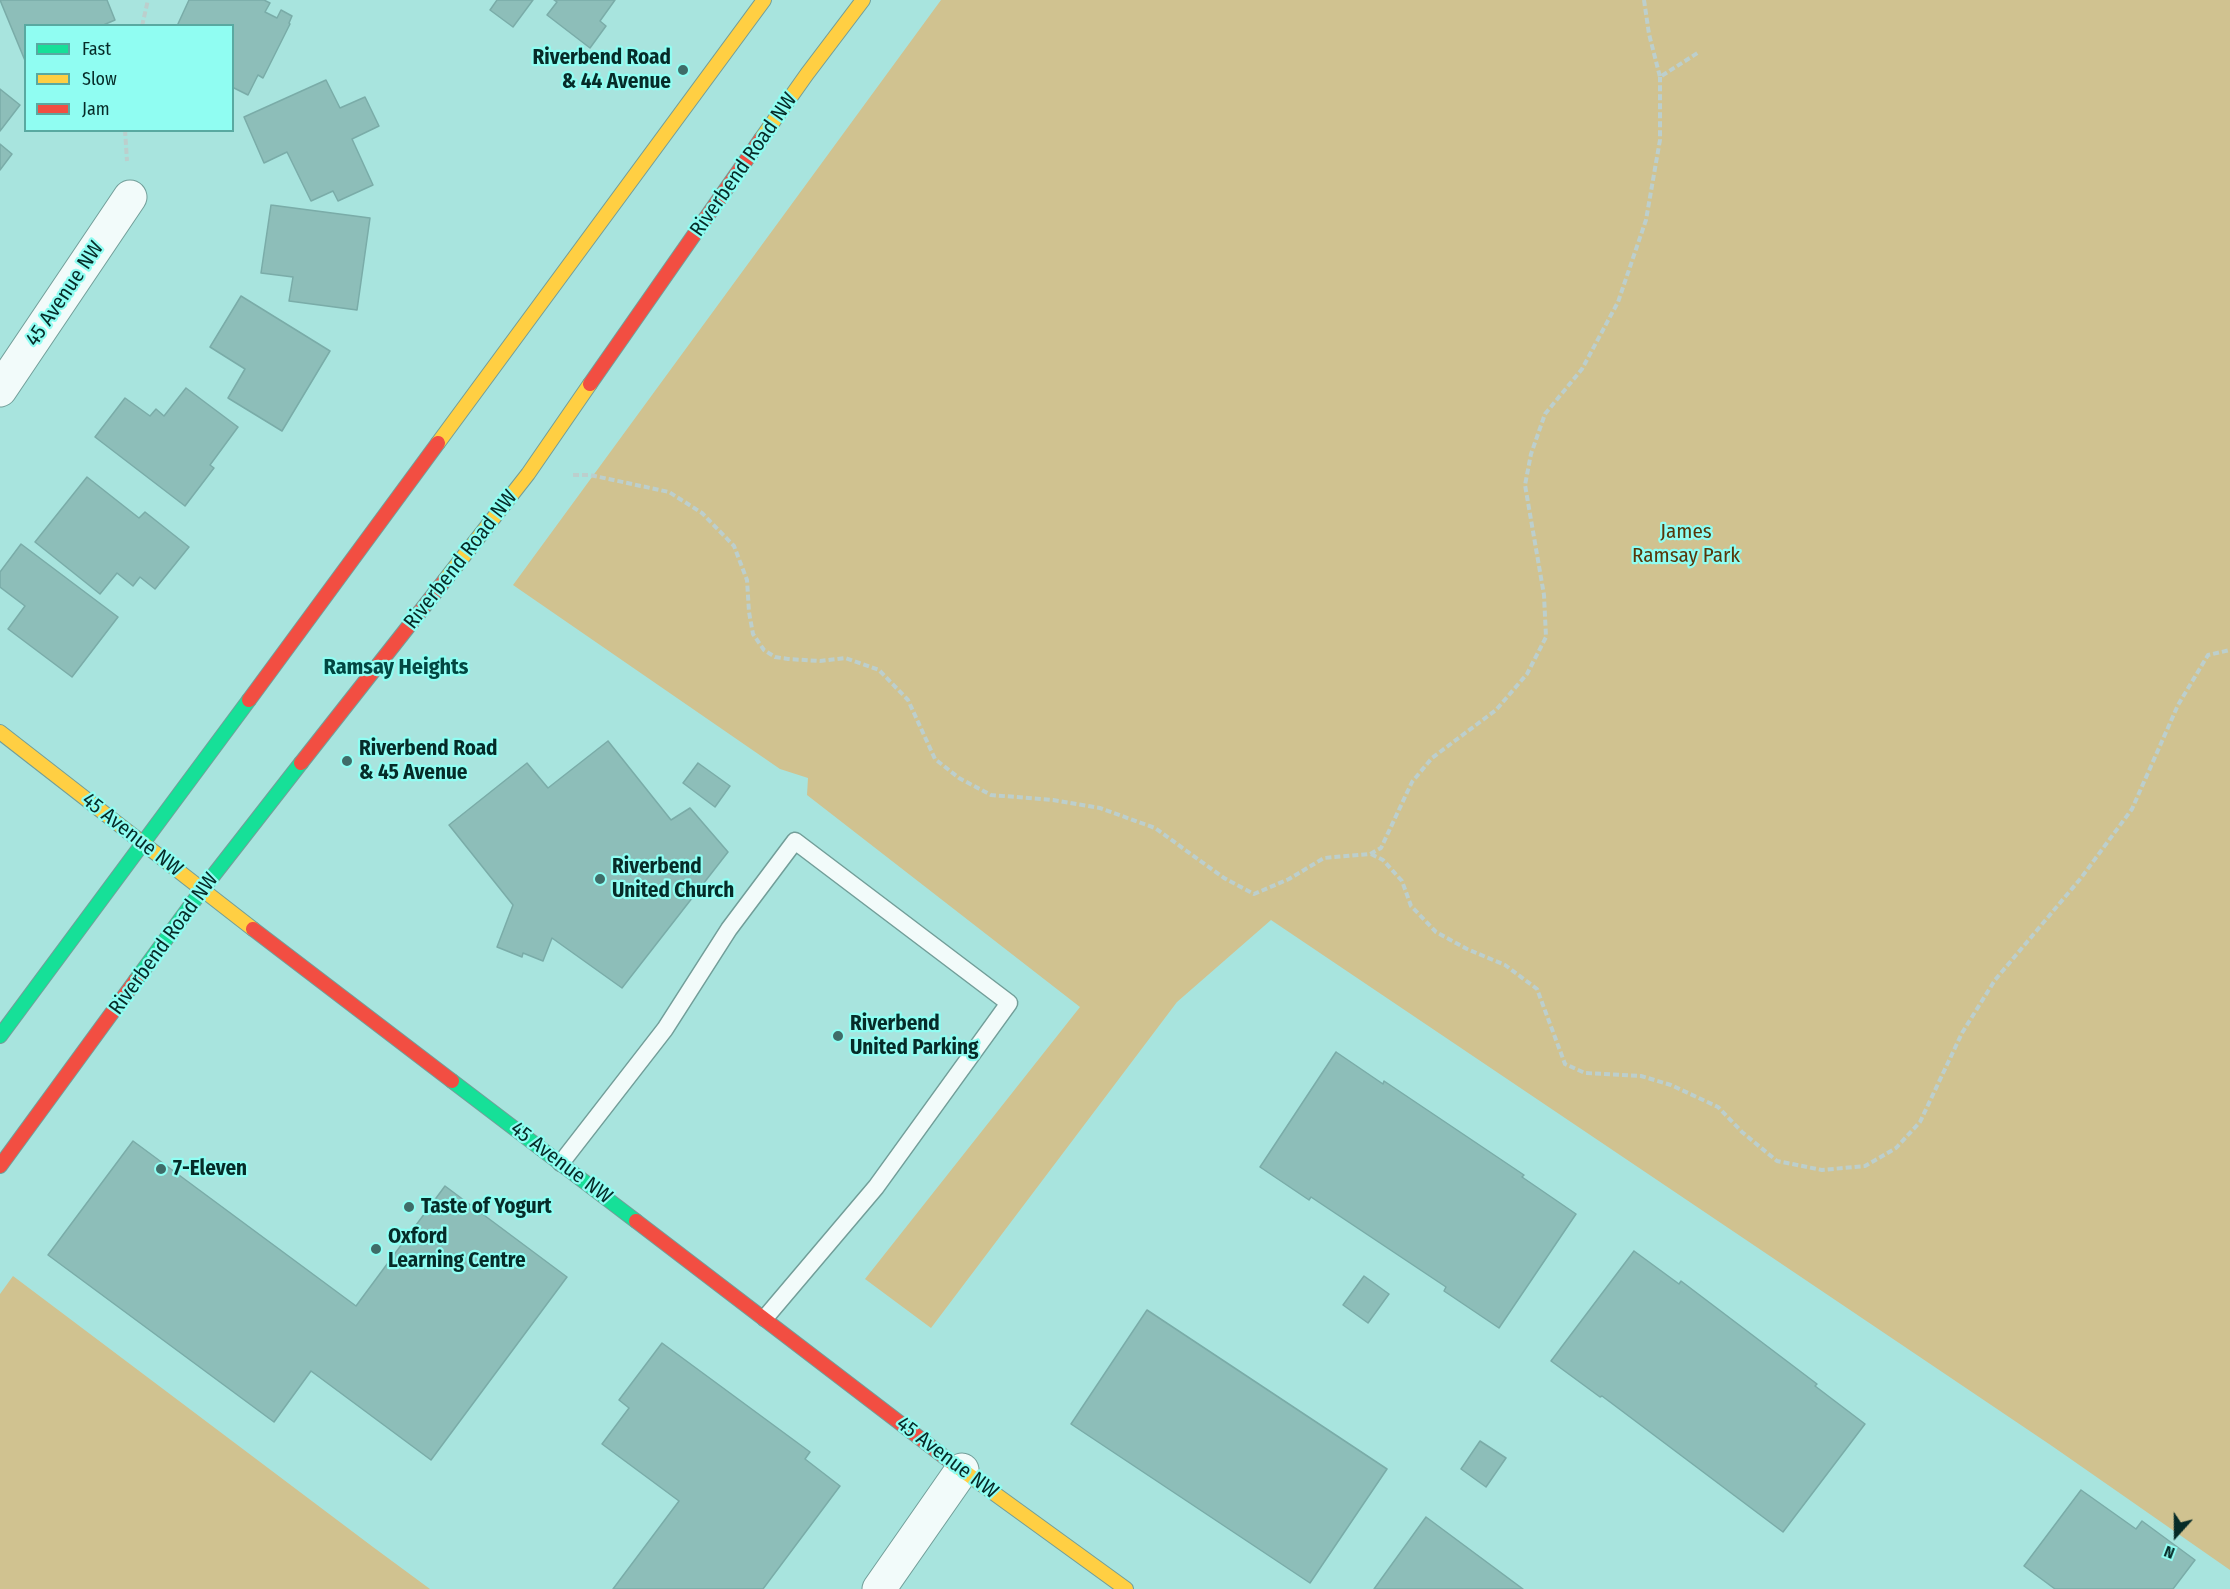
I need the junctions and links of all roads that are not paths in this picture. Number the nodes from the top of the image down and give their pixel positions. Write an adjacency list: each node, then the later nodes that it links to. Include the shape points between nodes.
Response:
1 (764, 0): 6 (street)
2 (863, 0): 7 (street, Riverbend Road NW, via 528,474)
3 (130, 197): 4 (street, 45 Avenue NW)
4 (0, 390)
5 (0, 732): 6 (street, 45 Avenue NW)
6 (143, 843): 7 (street, 45 Avenue NW); 8 (street)
7 (202, 890): 9 (street, 45 Avenue NW); 10 (street, Riverbend Road NW)
8 (0, 1036)
9 (561, 1163): 11 (street, 45 Avenue NW); 11 (lane, via 665,1029 729,929 795,841 1009,1003 876,1187)
10 (0, 1166)
11 (765, 1318): 12 (street, 45 Avenue NW)
12 (962, 1470): 13 (street); 14 (street, 45 Avenue NW)
13 (879, 1589)
14 (1126, 1589)

